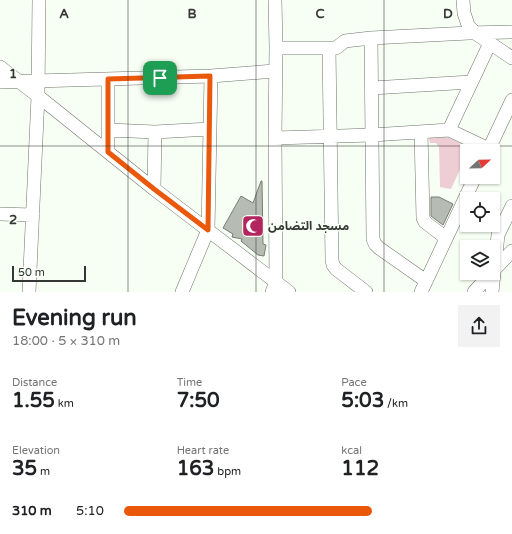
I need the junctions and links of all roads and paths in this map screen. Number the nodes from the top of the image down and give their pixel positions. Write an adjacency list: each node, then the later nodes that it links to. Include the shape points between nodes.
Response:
1 (39, 0): 15 (street)
2 (275, 0): 8 (street)
3 (463, 0): 5 (street, via 468,25)
4 (512, 32): 5 (street)
5 (475, 33): 6 (street); 7 (street)
6 (371, 38): 9 (street, via 345,41 336,48); 19 (street)
7 (490, 43): 10 (street); 18 (street)
8 (276, 48): 9 (street); 12 (street)
9 (330, 48): 28 (street)
10 (512, 58)
11 (0, 67): 17 (street)
12 (275, 71): 13 (street); 29 (street)
13 (210, 76): 14 (street); 22 (street)
14 (108, 79): 15 (street); 23 (street)
15 (38, 81): 17 (street); 20 (street)
16 (0, 82): 17 (street)
17 (19, 82): 20 (street)
18 (471, 82): 19 (street); 24 (street)
19 (372, 88): 27 (street)
20 (38, 96): 32 (street); 37 (street)
21 (512, 100): 31 (street)
22 (210, 129): 25 (street); 38 (street)
23 (109, 130): 25 (street); 32 (street)
24 (448, 130): 26 (street); 30 (street)
25 (155, 132): 34 (street)
26 (421, 132): 27 (street); 39 (street, via 423,218)
27 (372, 135): 28 (street); 45 (street, via 374,244)
28 (331, 137): 29 (street); 50 (street, via 333,265)
29 (275, 138): 46 (street)
30 (476, 144)
31 (491, 144)
32 (108, 152): 34 (street)
33 (472, 184): 39 (street)
34 (154, 189): 38 (street)
35 (512, 206): 40 (street)
36 (0, 214): 37 (street)
37 (33, 215): 47 (street)
38 (208, 230): 46 (street); 48 (street)
39 (446, 238): 45 (street)
40 (497, 240)
41 (512, 250): 42 (street)
42 (500, 263)
43 (485, 280): 51 (street)
44 (493, 280): 52 (street)
45 (424, 286)
46 (274, 287): 49 (street)
47 (29, 292)
48 (182, 292)
49 (289, 292)
50 (366, 292)
51 (474, 292)
52 (492, 292)

